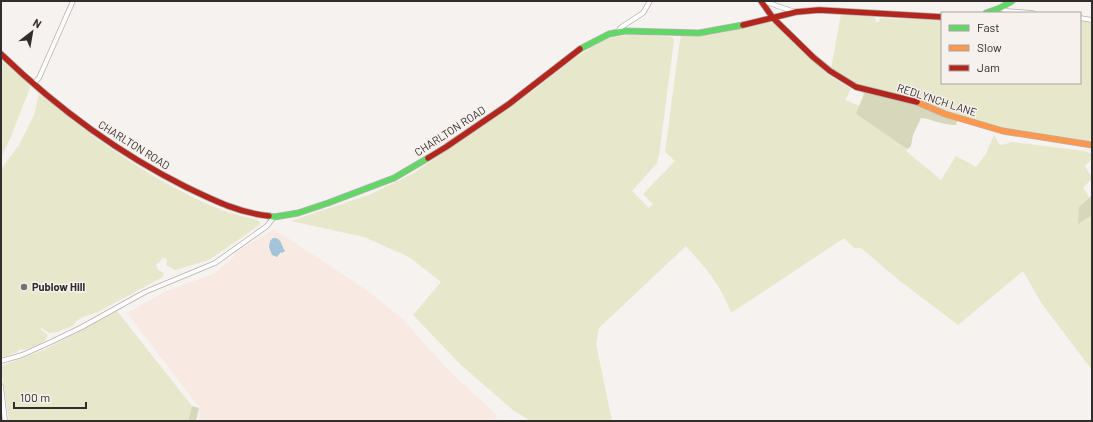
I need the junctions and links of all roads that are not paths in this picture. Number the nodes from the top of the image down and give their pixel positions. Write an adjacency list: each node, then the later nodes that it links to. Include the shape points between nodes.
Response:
1 (73, 1): 17 (street, via 39,78)
2 (650, 1): 13 (street, via 643,12)
3 (762, 1): 6 (street); 10 (street, REDLYNCH LANE)
4 (1012, 1): 5 (street)
5 (1000, 8): 7 (street); 8 (street)
6 (796, 12): 9 (street, CHARLTON ROAD, via 819,10); 10 (street, CHARLTON ROAD)
7 (989, 12)
8 (1020, 12)
9 (941, 17)
10 (773, 18): 14 (street, CHARLTON ROAD, via 699,33); 18 (street, REDLYNCH LANE, via 813,57 856,88 911,100 945,114 1003,131)
11 (1081, 18): 12 (street)
12 (1092, 20)
13 (632, 21): 14 (street); 15 (street)
14 (630, 31): 15 (street, CHARLTON ROAD)
15 (618, 32): 19 (street, CHARLTON ROAD, via 579,50 509,104 446,147 394,178 298,213)
16 (1, 54): 17 (street, CHARLTON ROAD)
17 (34, 83): 19 (street, CHARLTON ROAD, via 94,132 170,179 212,200 242,211)
18 (1092, 145)
19 (274, 217): 20 (street, via 267,226 215,263 145,292 51,342)
20 (1, 361)
21 (1, 386): 22 (street)
22 (6, 421)

